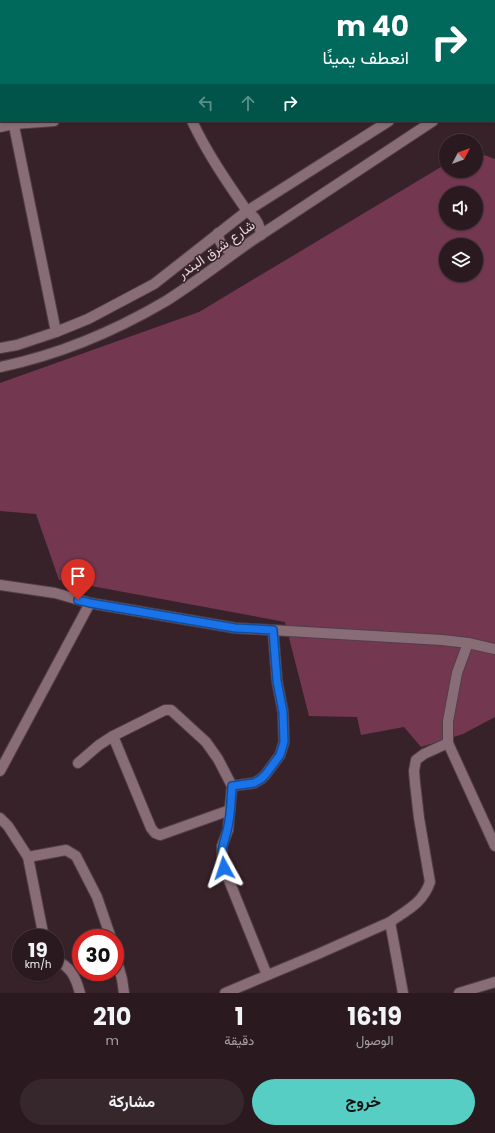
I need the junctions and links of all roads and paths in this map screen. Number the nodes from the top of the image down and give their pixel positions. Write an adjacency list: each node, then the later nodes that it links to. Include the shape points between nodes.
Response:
1 (34, 122): 5 (street)
2 (192, 122): 7 (street, via 223,176)
3 (387, 122): 7 (street, شارع شرق البندر)
4 (431, 122): 9 (street, شارع شرق البندر)
5 (14, 123): 6 (street); 11 (street)
6 (0, 127)
7 (247, 211): 8 (street, شارع شرق البندر); 9 (street, via 259,224)
8 (218, 233): 10 (street, via 224,248); 11 (street, شارع شرق البندر, via 154,284 88,319)
9 (261, 235): 10 (street, شارع شرق البندر)
10 (235, 252): 13 (street, شارع شرق البندر, via 199,279 132,320 59,351)
11 (56, 332): 12 (street, شارع شرق البندر)
12 (0, 348)
13 (0, 367)
14 (0, 586): 15 (street, via 55,593)
15 (90, 603): 16 (street, via 235,628); 22 (street)
16 (273, 630): 17 (street); 23 (street, via 284,742 280,755 261,779 254,783)
17 (468, 643): 18 (street); 20 (street, via 457,673 448,721)
18 (495, 649)
19 (113, 736): 21 (street); 23 (street, via 158,713 171,710 206,742 218,758); 24 (street, via 154,833 160,835)
20 (448, 743): 26 (street); 28 (street, via 416,760 414,771 430,882 421,900)
21 (78, 763)
22 (0, 771)
23 (232, 786): 24 (street)
24 (230, 810): 32 (street, via 228,830 222,846 224,868)
25 (0, 818): 27 (street)
26 (495, 846)
27 (28, 857): 29 (street); 30 (street, via 66,850 76,856 97,897)
28 (390, 922): 32 (street); 39 (street)
29 (42, 929)
30 (108, 929)
31 (64, 965): 36 (street, via 72,972)
32 (267, 975): 38 (street)
33 (122, 981): 37 (street)
34 (495, 982): 35 (street)
35 (484, 989): 40 (street)
36 (80, 993)
37 (124, 993)
38 (225, 993)
39 (404, 993)
40 (459, 993)

